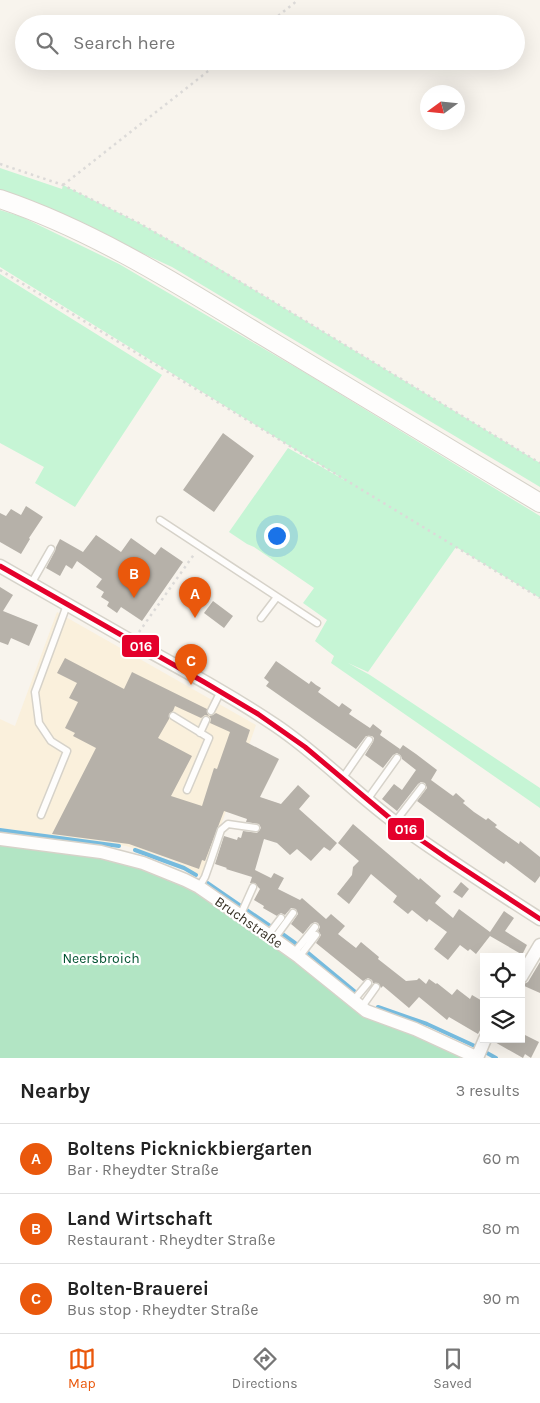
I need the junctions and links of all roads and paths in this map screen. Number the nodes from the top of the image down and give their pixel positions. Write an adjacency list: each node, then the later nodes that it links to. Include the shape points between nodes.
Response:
1 (298, 0): 2 (path)
2 (279, 15)
3 (210, 70): 5 (path)
4 (0, 164): 5 (path)
5 (63, 185): 8 (path, via 202,259)
6 (0, 199): 9 (main road, via 40,214 137,261)
7 (0, 270): 16 (path)
8 (540, 463)
9 (540, 503)
10 (160, 520): 11 (lane)
11 (200, 545): 15 (lane); 20 (path)
12 (51, 549): 14 (lane)
13 (0, 566): 14 (street)
14 (31, 584): 17 (street)
15 (277, 597): 18 (lane); 19 (lane)
16 (540, 598)
17 (67, 605): 20 (street); 32 (lane, via 35,692 39,723 51,741 67,751)
18 (261, 618)
19 (317, 623)
20 (132, 642): 21 (street)
21 (221, 691): 22 (lane); 28 (street, via 286,732)
22 (211, 711)
23 (172, 716): 25 (lane)
24 (206, 720): 25 (lane)
25 (200, 733): 30 (lane, via 209,738)
26 (369, 740): 28 (lane)
27 (397, 758): 31 (lane)
28 (342, 779): 31 (street)
29 (422, 787): 33 (lane)
30 (188, 790)
31 (367, 800): 33 (street)
32 (41, 814)
33 (395, 822): 41 (street)
34 (256, 828): 36 (lane, via 228,824 221,830)
35 (0, 839): 36 (street, Bruchstraße, via 116,855 185,880)
36 (202, 882): 38 (street, Bruchstraße)
37 (253, 887): 38 (lane)
38 (243, 910): 43 (street, Bruchstraße)
39 (293, 913): 43 (lane)
40 (280, 918): 43 (lane)
41 (540, 919)
42 (315, 927): 46 (lane)
43 (275, 932): 46 (street, Bruchstraße)
44 (316, 935): 46 (lane)
45 (540, 945): 47 (street)
46 (300, 950): 50 (street, Bruchstraße)
47 (525, 970)
48 (368, 984): 50 (lane)
49 (376, 987): 50 (lane)
50 (361, 1000): 52 (street, Bruchstraße, via 370,1013 426,1033)
51 (484, 1043): 52 (street, Bruchstraße)
52 (478, 1058)

